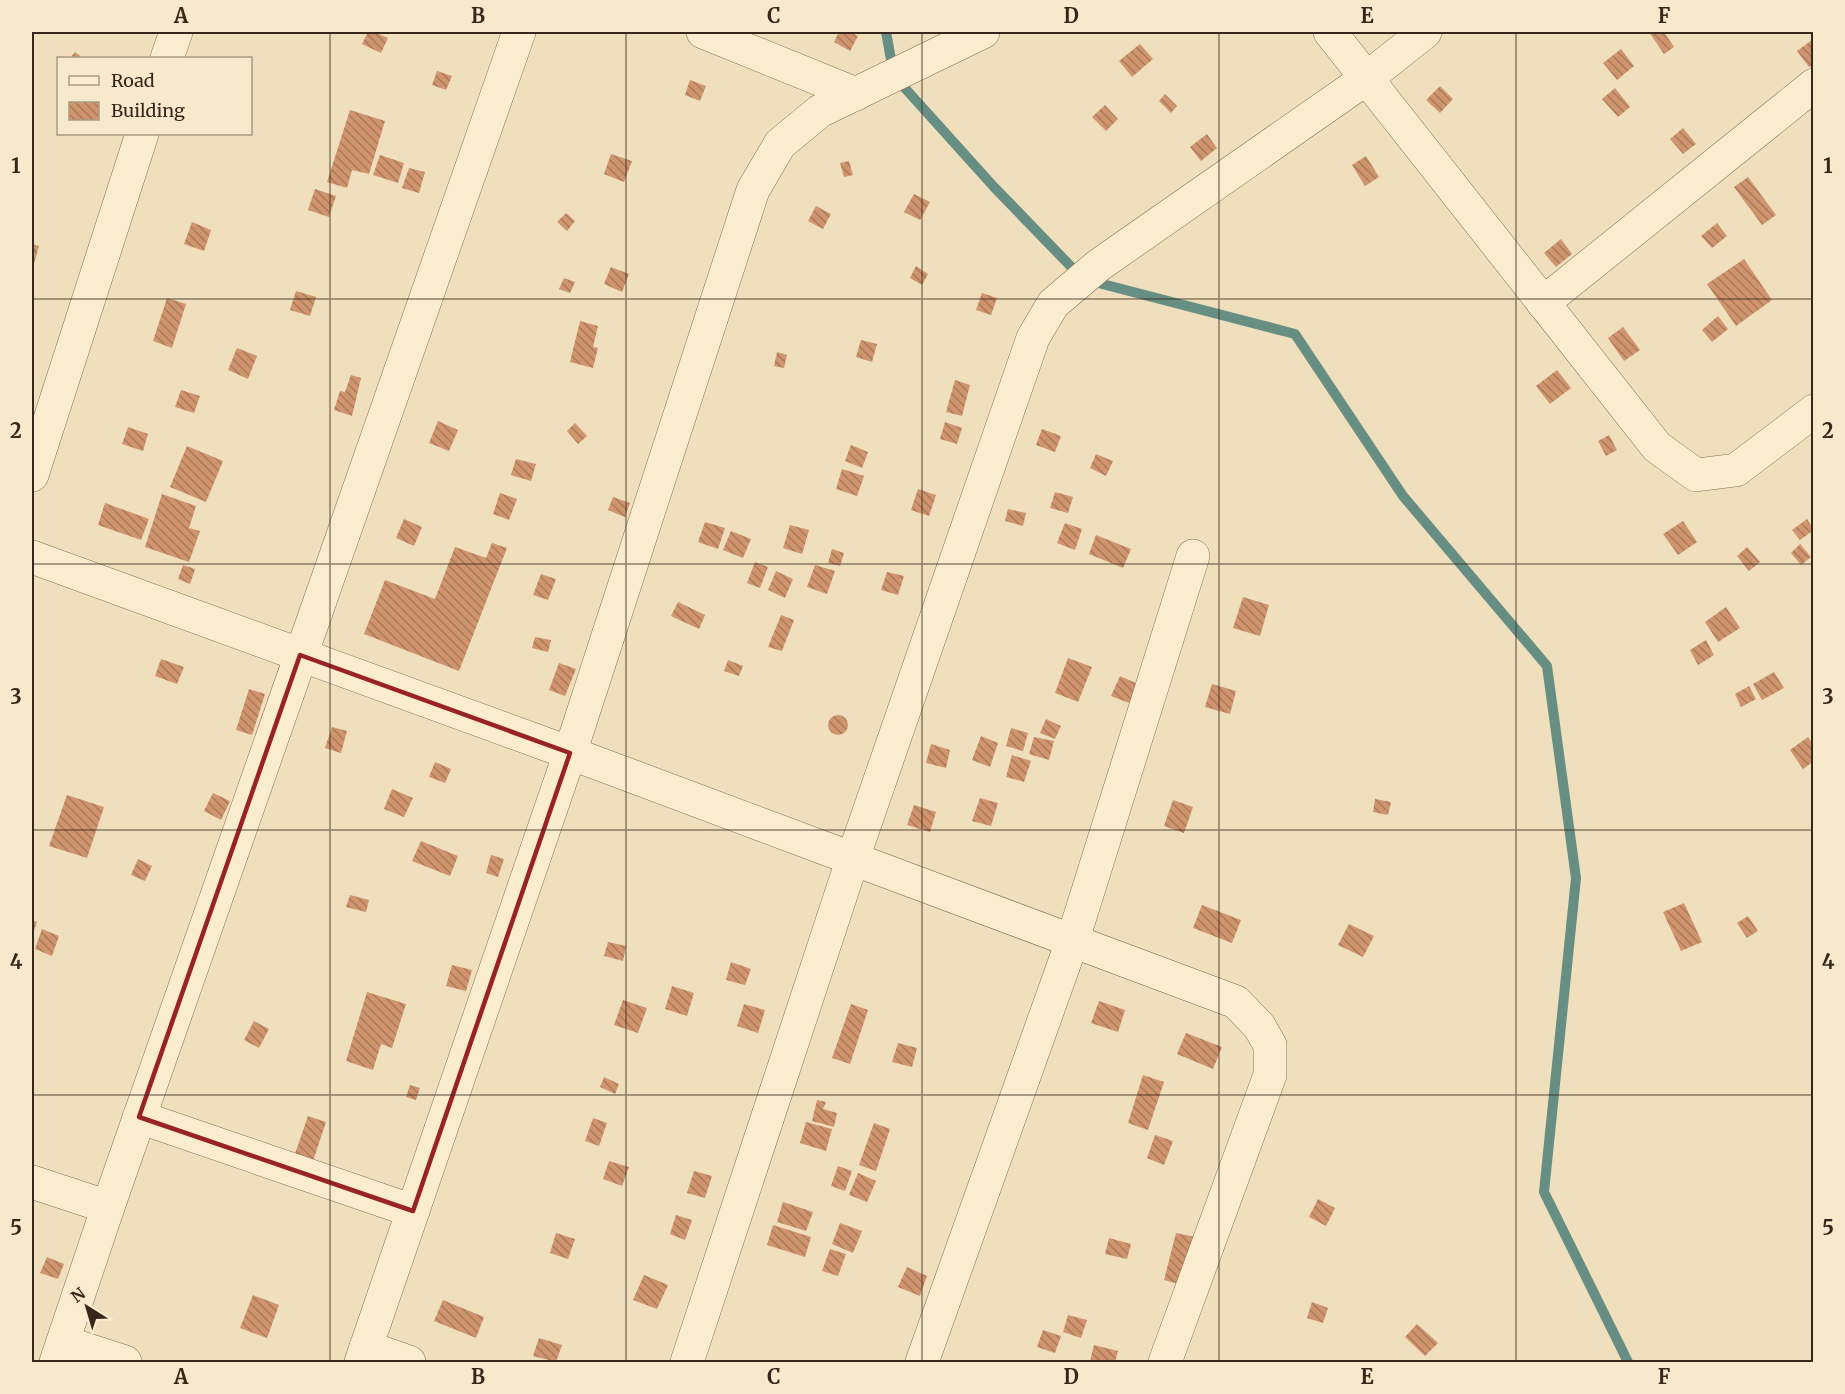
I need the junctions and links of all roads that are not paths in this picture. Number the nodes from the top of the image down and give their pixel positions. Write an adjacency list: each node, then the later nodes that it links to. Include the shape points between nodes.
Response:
1 (176, 32): 7 (street)
2 (519, 32): 17 (street)
3 (703, 32): 10 (street)
4 (983, 32): 10 (street)
5 (1330, 32): 8 (street)
6 (1425, 32): 8 (street)
7 (167, 57)
8 (1366, 78): 12 (street); 19 (street, via 1099,265 1053,304 1033,338)
9 (1814, 85): 12 (street)
10 (856, 94): 18 (street, via 820,111 780,144 753,190)
11 (142, 135): 14 (street)
12 (1543, 303): 13 (street, via 1657,447 1696,475 1736,470)
13 (1814, 411)
14 (32, 475)
15 (1193, 556): 20 (street)
16 (32, 557): 17 (street)
17 (300, 655): 18 (street); 21 (street)
18 (570, 753): 19 (street); 24 (street)
19 (853, 858): 20 (street); 29 (street)
20 (1073, 939): 30 (street); 31 (street, via 1236,1002 1259,1026 1270,1045 1270,1075)
21 (139, 1117): 23 (street); 24 (street)
22 (32, 1182): 23 (street)
23 (108, 1207): 25 (street)
24 (413, 1211): 26 (street)
25 (59, 1352): 27 (street)
26 (363, 1355): 28 (street)
27 (125, 1362)
28 (409, 1362)
29 (687, 1362)
30 (922, 1362)
31 (1165, 1362)

